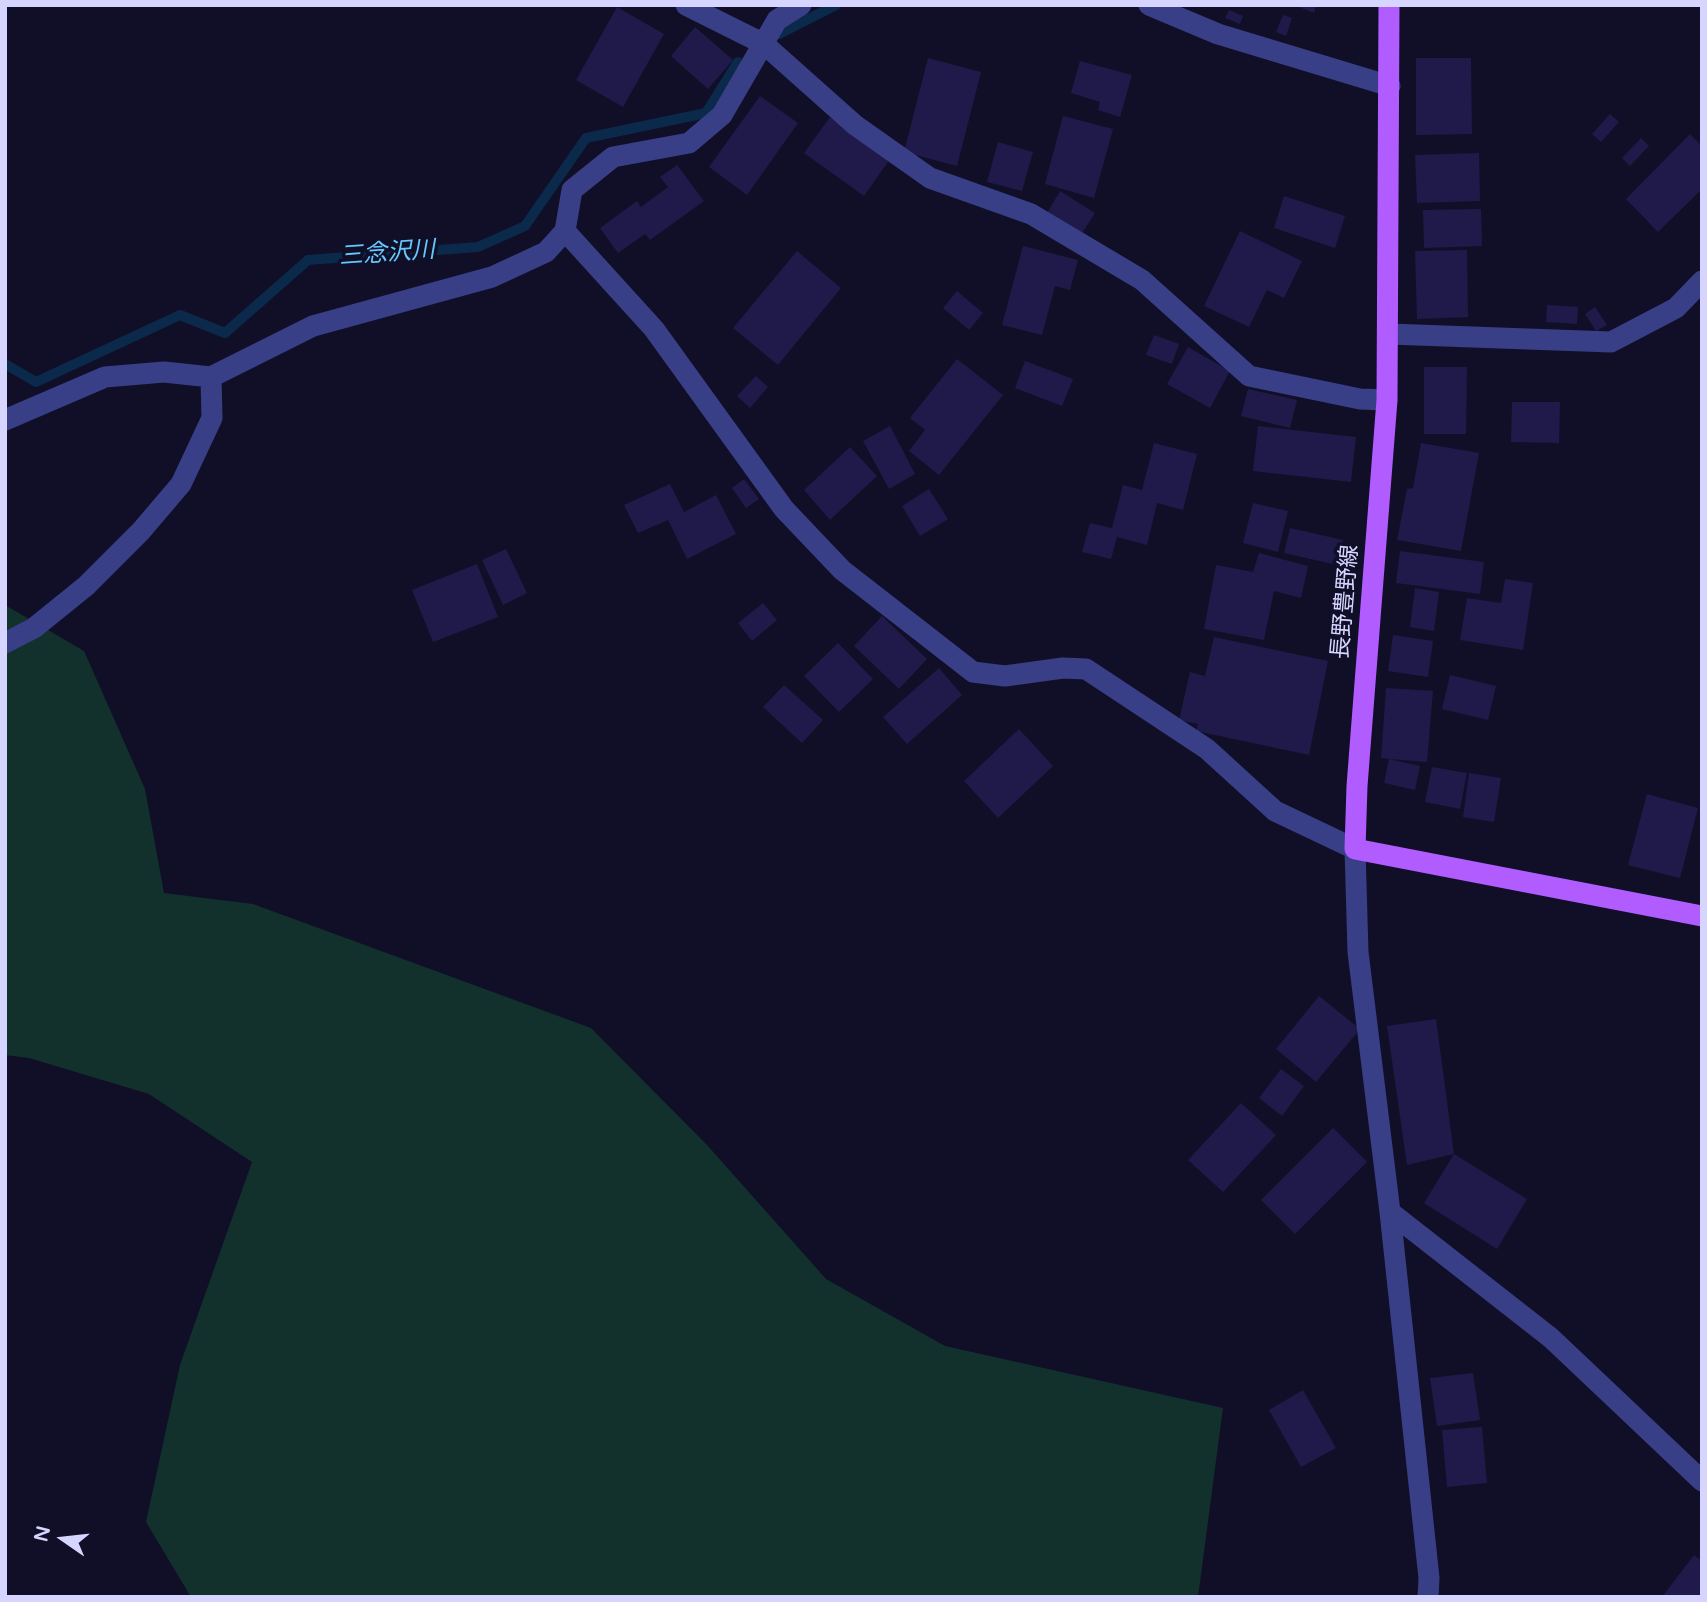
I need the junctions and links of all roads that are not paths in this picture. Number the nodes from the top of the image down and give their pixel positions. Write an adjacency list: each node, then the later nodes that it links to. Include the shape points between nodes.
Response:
1 (685, 5): 5 (street)
2 (801, 5): 5 (street, via 777,20)
3 (1149, 5): 6 (street, via 1218,34)
4 (1389, 5): 6 (main road, 長野豊野線)
5 (764, 44): 7 (street, via 722,115 689,144 613,158 572,190); 11 (street, via 856,125 930,178 1031,214 1142,279 1249,376)
6 (1390, 86): 9 (main road, 長野豊野線)
7 (565, 231): 10 (street, via 546,251 492,277 313,326); 14 (street, via 654,329 784,509 842,570 973,672 1005,676 1086,669 1207,749 1275,811)
8 (1702, 281): 9 (street, via 1675,308 1611,342)
9 (1389, 334): 11 (main road, 長野豊野線)
10 (211, 377): 12 (street, via 164,372 105,377); 13 (street, via 212,418 181,484 86,586 34,628)
11 (1387, 401): 14 (main road, 長野豊野線)
12 (5, 420)
13 (5, 643)
14 (1355, 849): 15 (main road); 16 (street, via 1358,951)
15 (1702, 916)
16 (1391, 1212): 17 (street, via 1551,1338); 18 (street)
17 (1702, 1481)
18 (1428, 1597)

